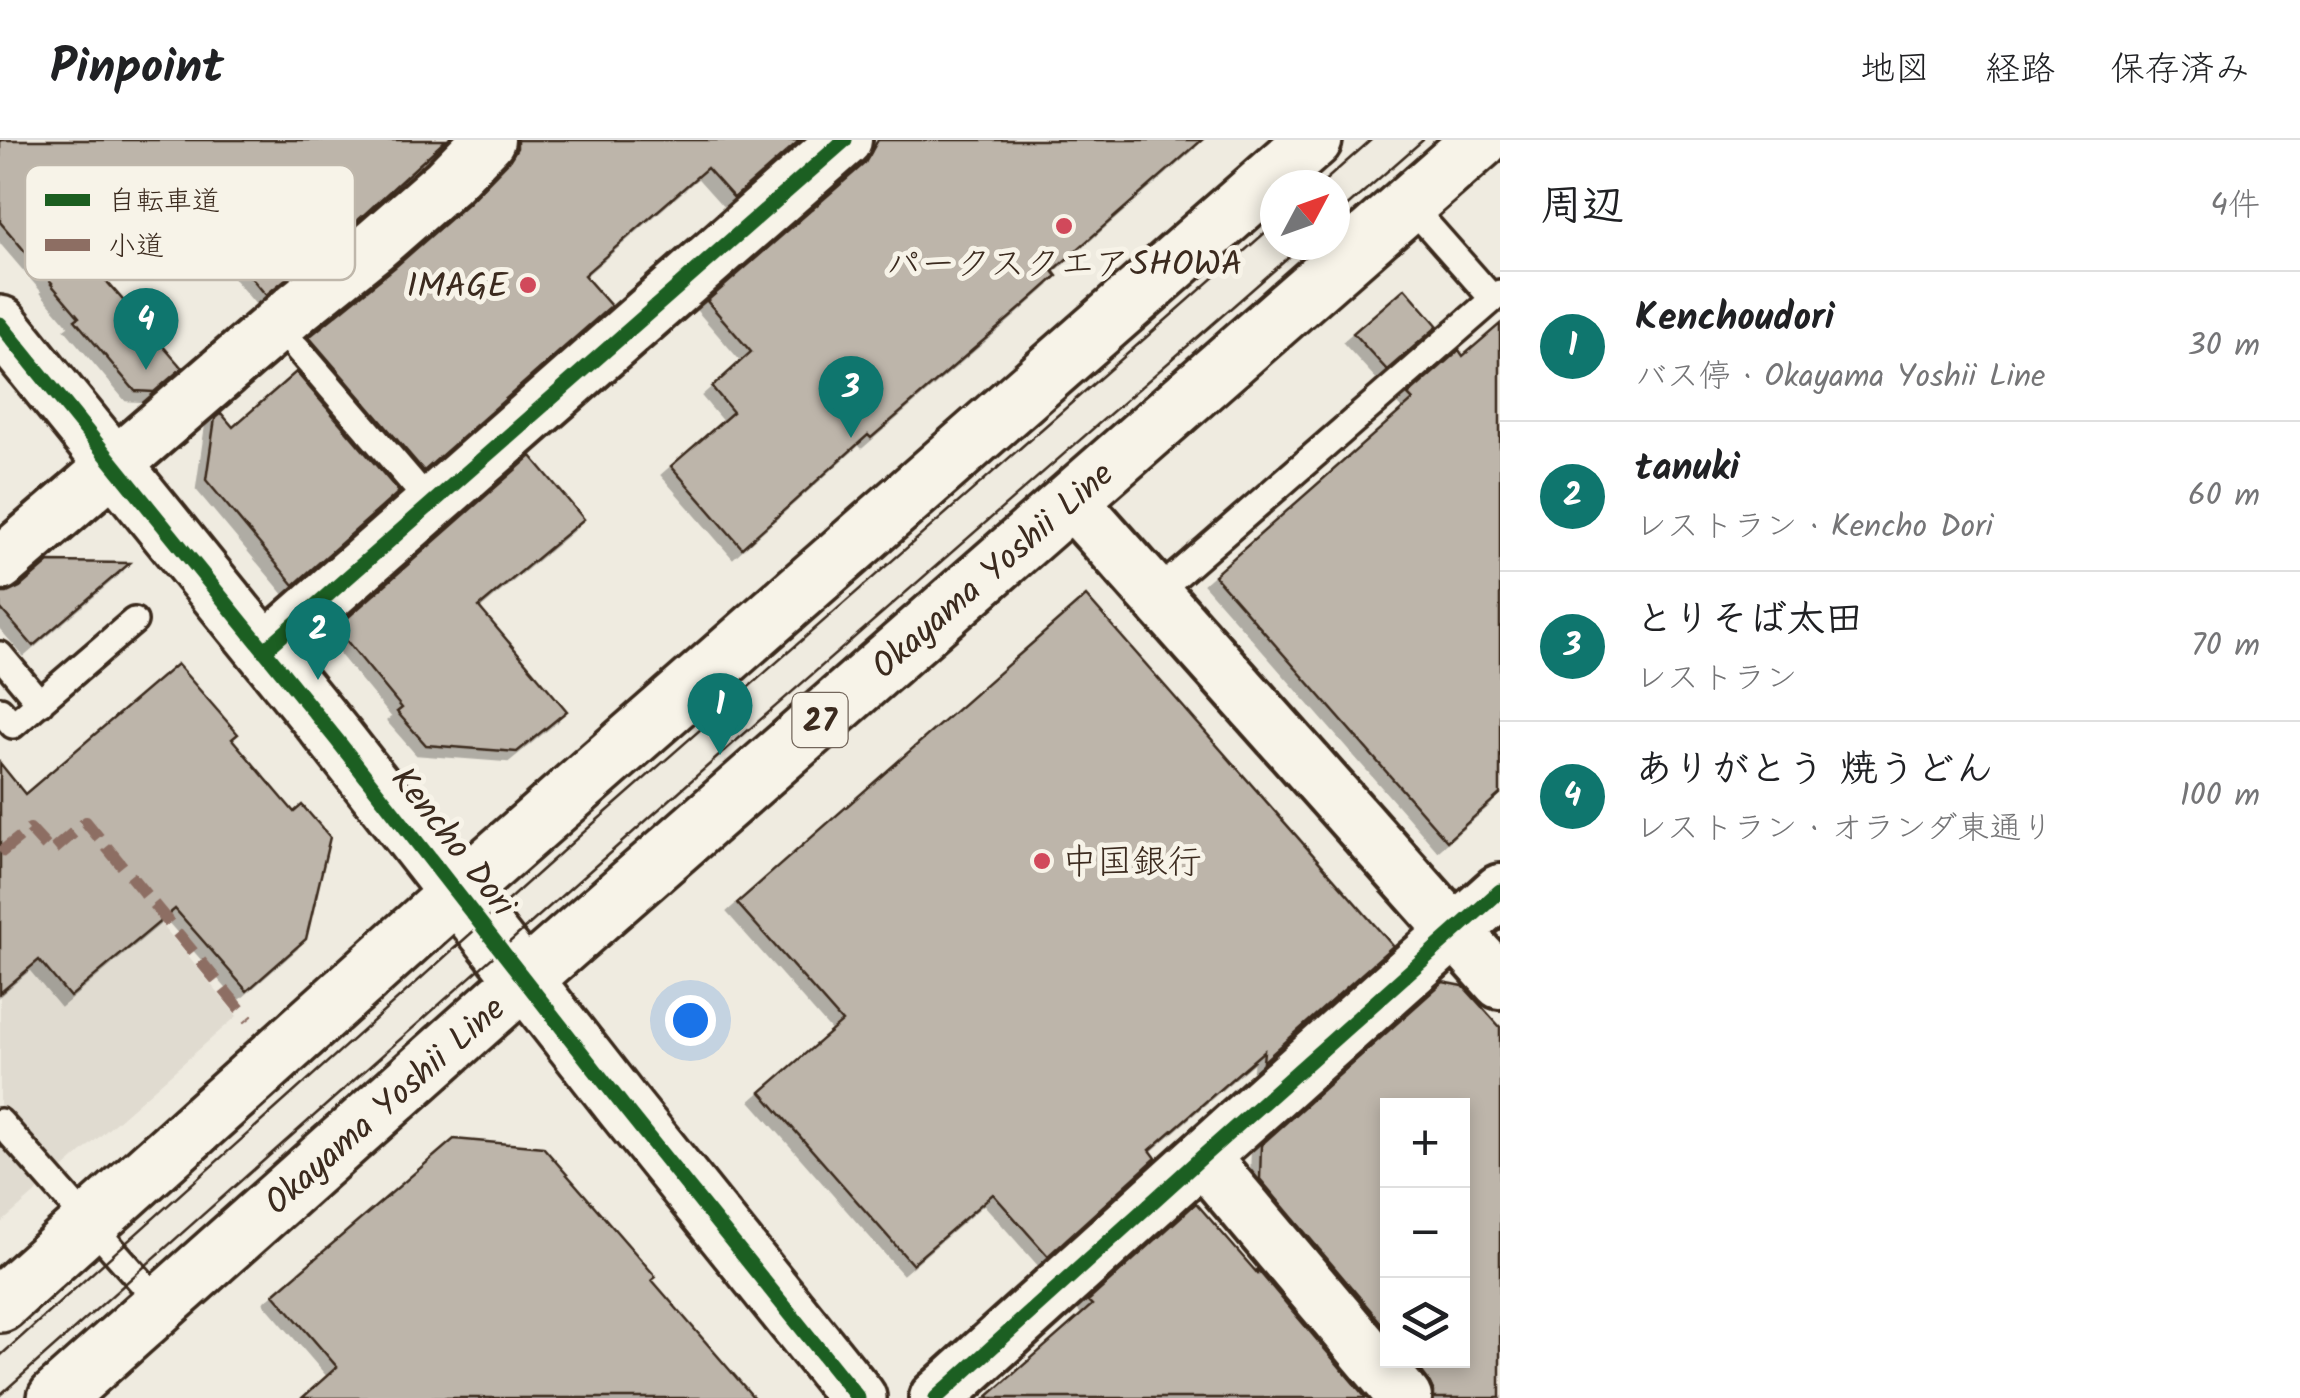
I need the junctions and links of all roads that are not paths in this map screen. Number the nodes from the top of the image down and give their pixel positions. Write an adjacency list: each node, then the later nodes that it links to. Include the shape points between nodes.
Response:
1 (488, 140): 6 (street)
2 (845, 140): 13 (street)
3 (1314, 140): 22 (main road)
4 (1482, 140): 5 (main road, Okayama Yoshii Line / 27)
5 (1409, 204): 8 (lane); 12 (main road, Okayama Yoshii Line / 27)
6 (355, 261)
7 (332, 280): 11 (street)
8 (1496, 296): 15 (lane)
9 (0, 324): 11 (main road, Kencho Dori)
10 (296, 348): 13 (lane)
11 (114, 465): 14 (street); 17 (main road, Kencho Dori)
12 (1071, 500): 15 (street); 24 (main road, Okayama Yoshii Line / 27)
13 (431, 504): 17 (street)
14 (0, 564)
15 (1154, 595): 23 (street)
16 (134, 622): 19 (lane)
17 (264, 650): 22 (main road, Kencho Dori)
18 (0, 655): 19 (lane)
19 (40, 702): 20 (lane)
20 (6, 718)
21 (1500, 891): 23 (street)
22 (457, 893): 24 (main road, Kencho Dori); 28 (main road)
23 (1455, 930): 25 (street); 27 (street)
24 (524, 980): 30 (main road, Okayama Yoshii Line / 27); 32 (main road, Kencho Dori)
25 (1500, 982)
26 (0, 1122): 28 (lane)
27 (1202, 1157): 33 (street); 34 (street)
28 (89, 1223): 29 (main road); 30 (lane)
29 (0, 1304)
30 (161, 1304): 31 (main road, Okayama Yoshii Line / 27)
31 (69, 1394)
32 (858, 1398)
33 (936, 1398)
34 (1406, 1398)

